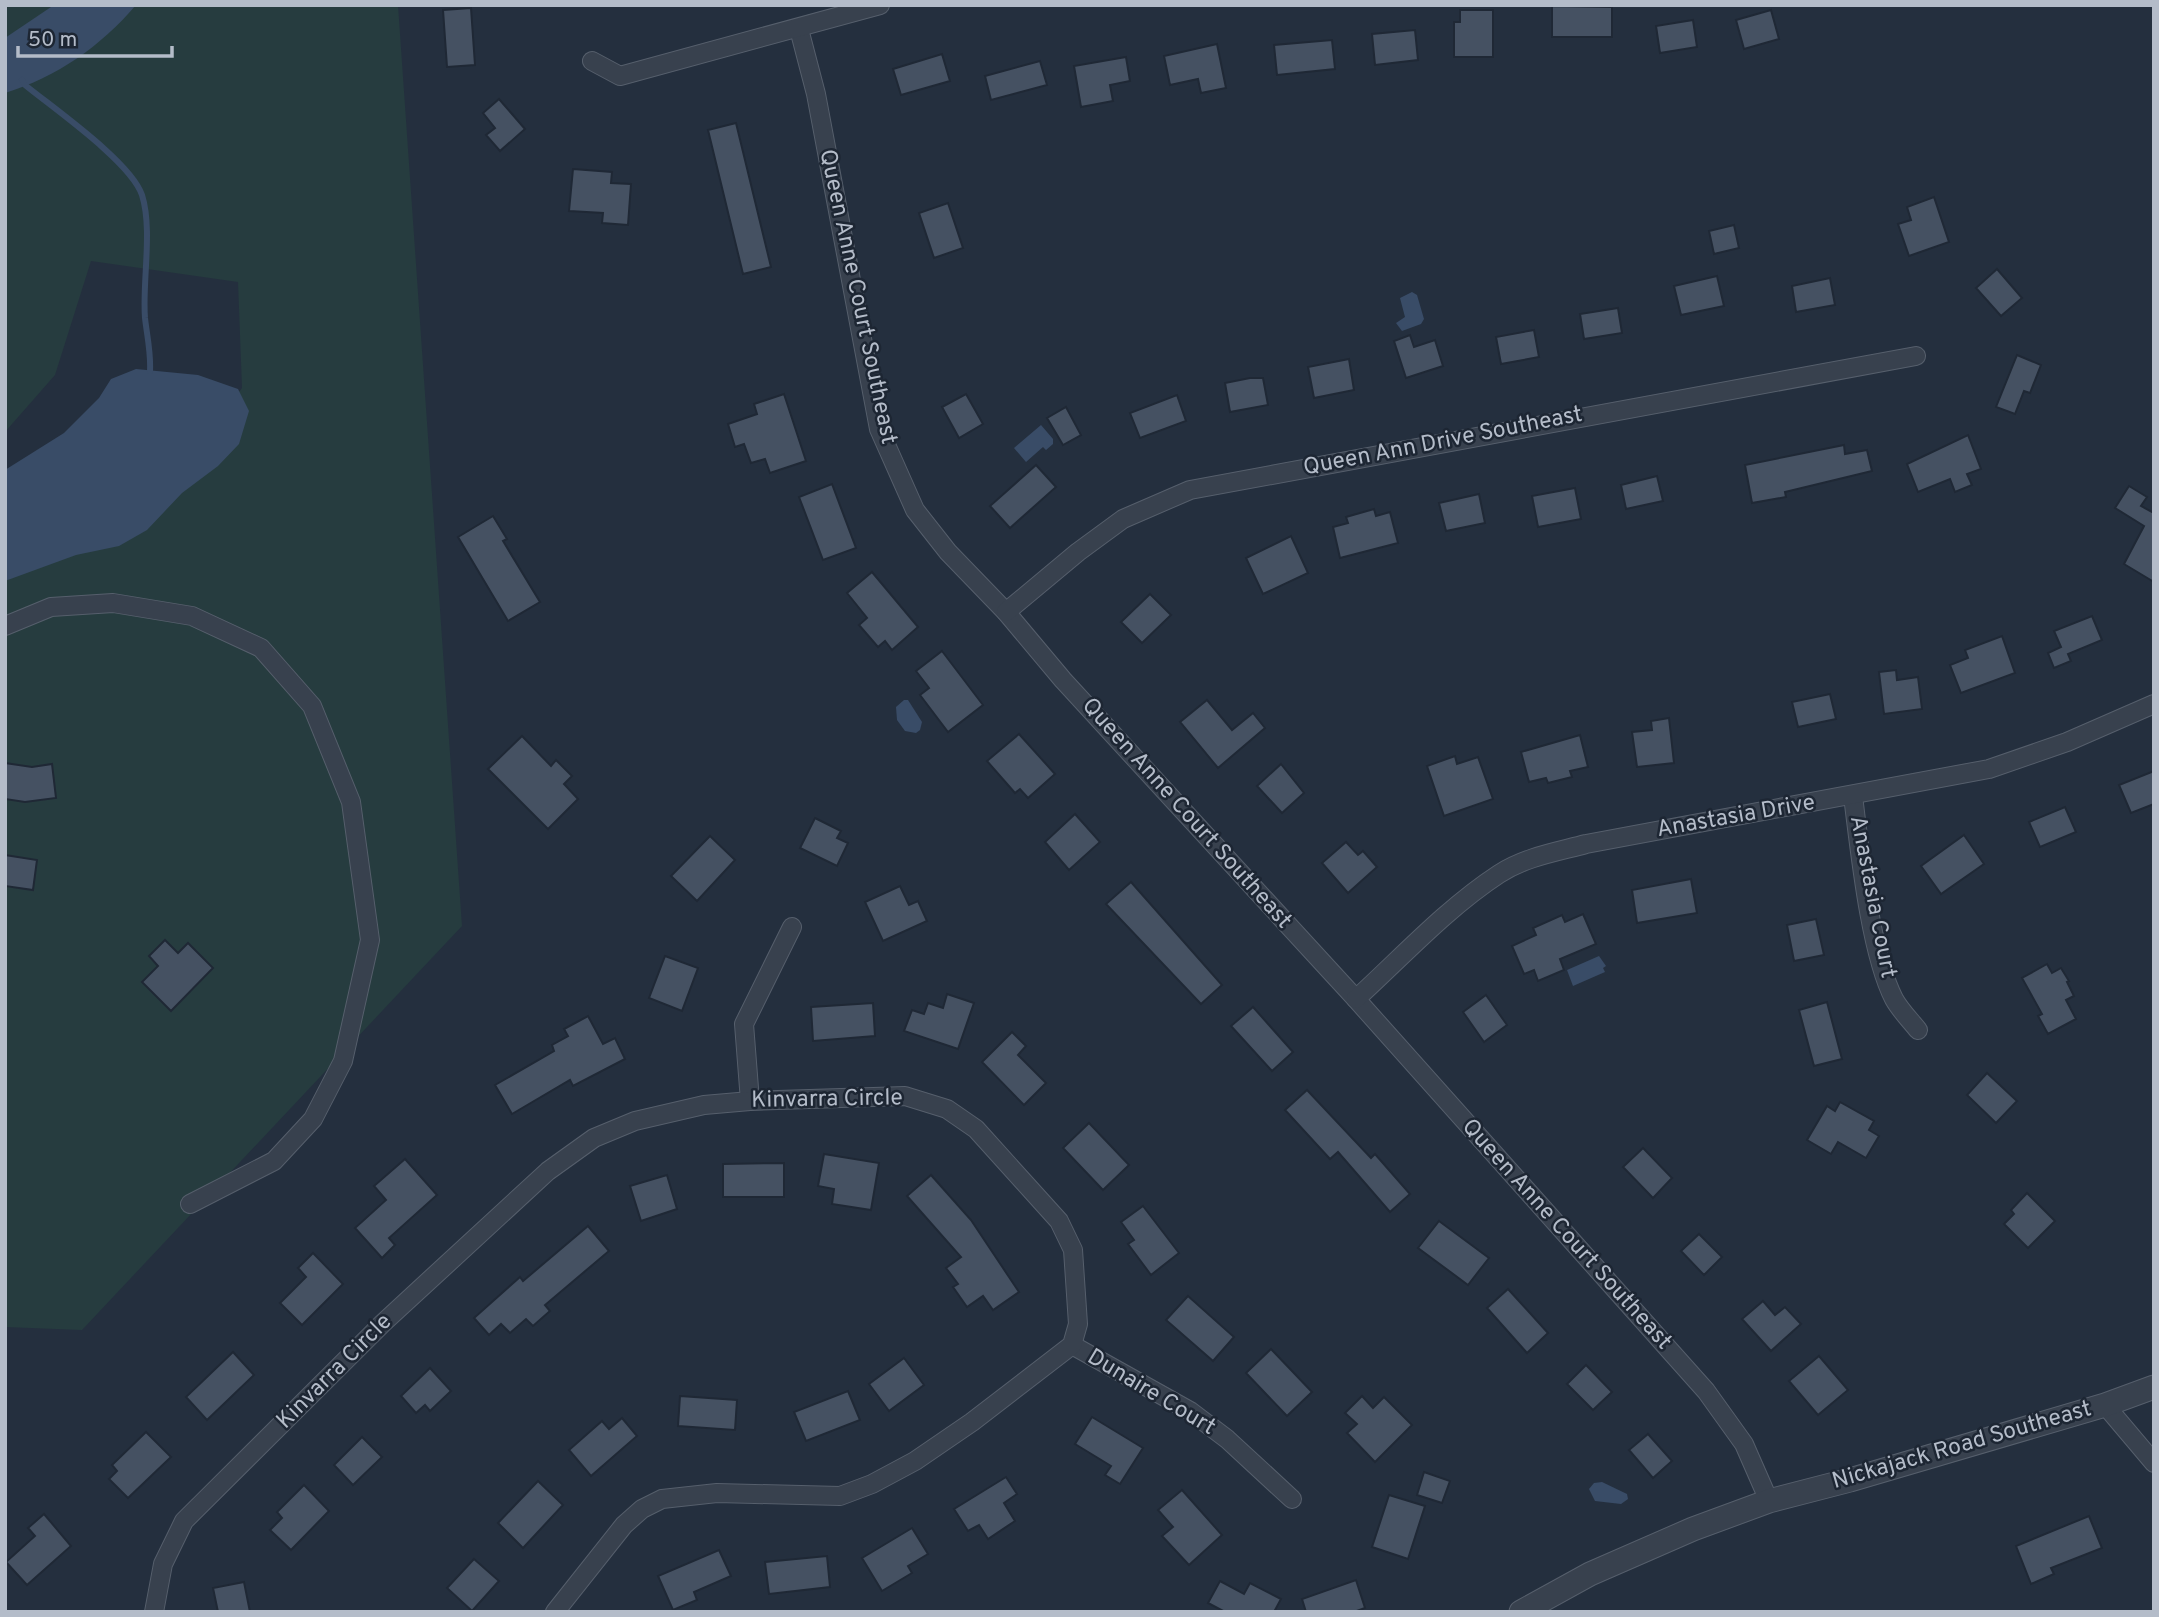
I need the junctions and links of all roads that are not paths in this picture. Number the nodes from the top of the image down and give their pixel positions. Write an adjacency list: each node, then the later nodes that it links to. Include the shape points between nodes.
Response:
1 (880, 5): 2 (street)
2 (799, 29): 3 (street, via 620,76); 5 (street, Queen Anne Court Southeast, via 816,94 879,429 915,510)
3 (592, 61)
4 (1916, 356): 5 (street, Queen Ann Drive Southeast, via 1190,490 1123,519)
5 (1006, 612): 10 (street, Queen Anne Court Southeast)
6 (5, 626): 13 (street, via 51,607 113,603 192,616 261,648 312,706 351,802 370,940 343,1061 313,1119 274,1161)
7 (2154, 704): 8 (street, Anastasia Drive, via 1989,769)
8 (1853, 796): 10 (street, Anastasia Drive, via 1535,857 1500,873); 11 (street, Anastasia Court, via 1886,980 1895,1002)
9 (792, 927): 12 (street, via 744,1024)
10 (1356, 999): 19 (street, Queen Anne Court Southeast, via 1706,1391 1744,1444)
11 (1918, 1030)
12 (750, 1101): 14 (street, Kinvarra Circle, via 905,1096 947,1110 976,1129 1059,1221 1073,1250 1078,1324); 20 (street, Kinvarra Circle, via 704,1105 635,1121 594,1138 548,1171 383,1323 184,1521 163,1564)
13 (190, 1205)
14 (1072, 1345): 18 (street, Dunaire Court, via 1190,1411); 21 (street, via 915,1461 872,1484 840,1496 717,1493 662,1499 642,1508)
15 (2154, 1387): 16 (street, Nickajack Road Southeast)
16 (2105, 1405): 17 (street); 19 (street, Nickajack Road Southeast)
17 (2154, 1463)
18 (1292, 1499)
19 (1769, 1501): 22 (street, Nickajack Road Southeast, via 1590,1574)
20 (154, 1612)
21 (555, 1612)
22 (1521, 1612)

